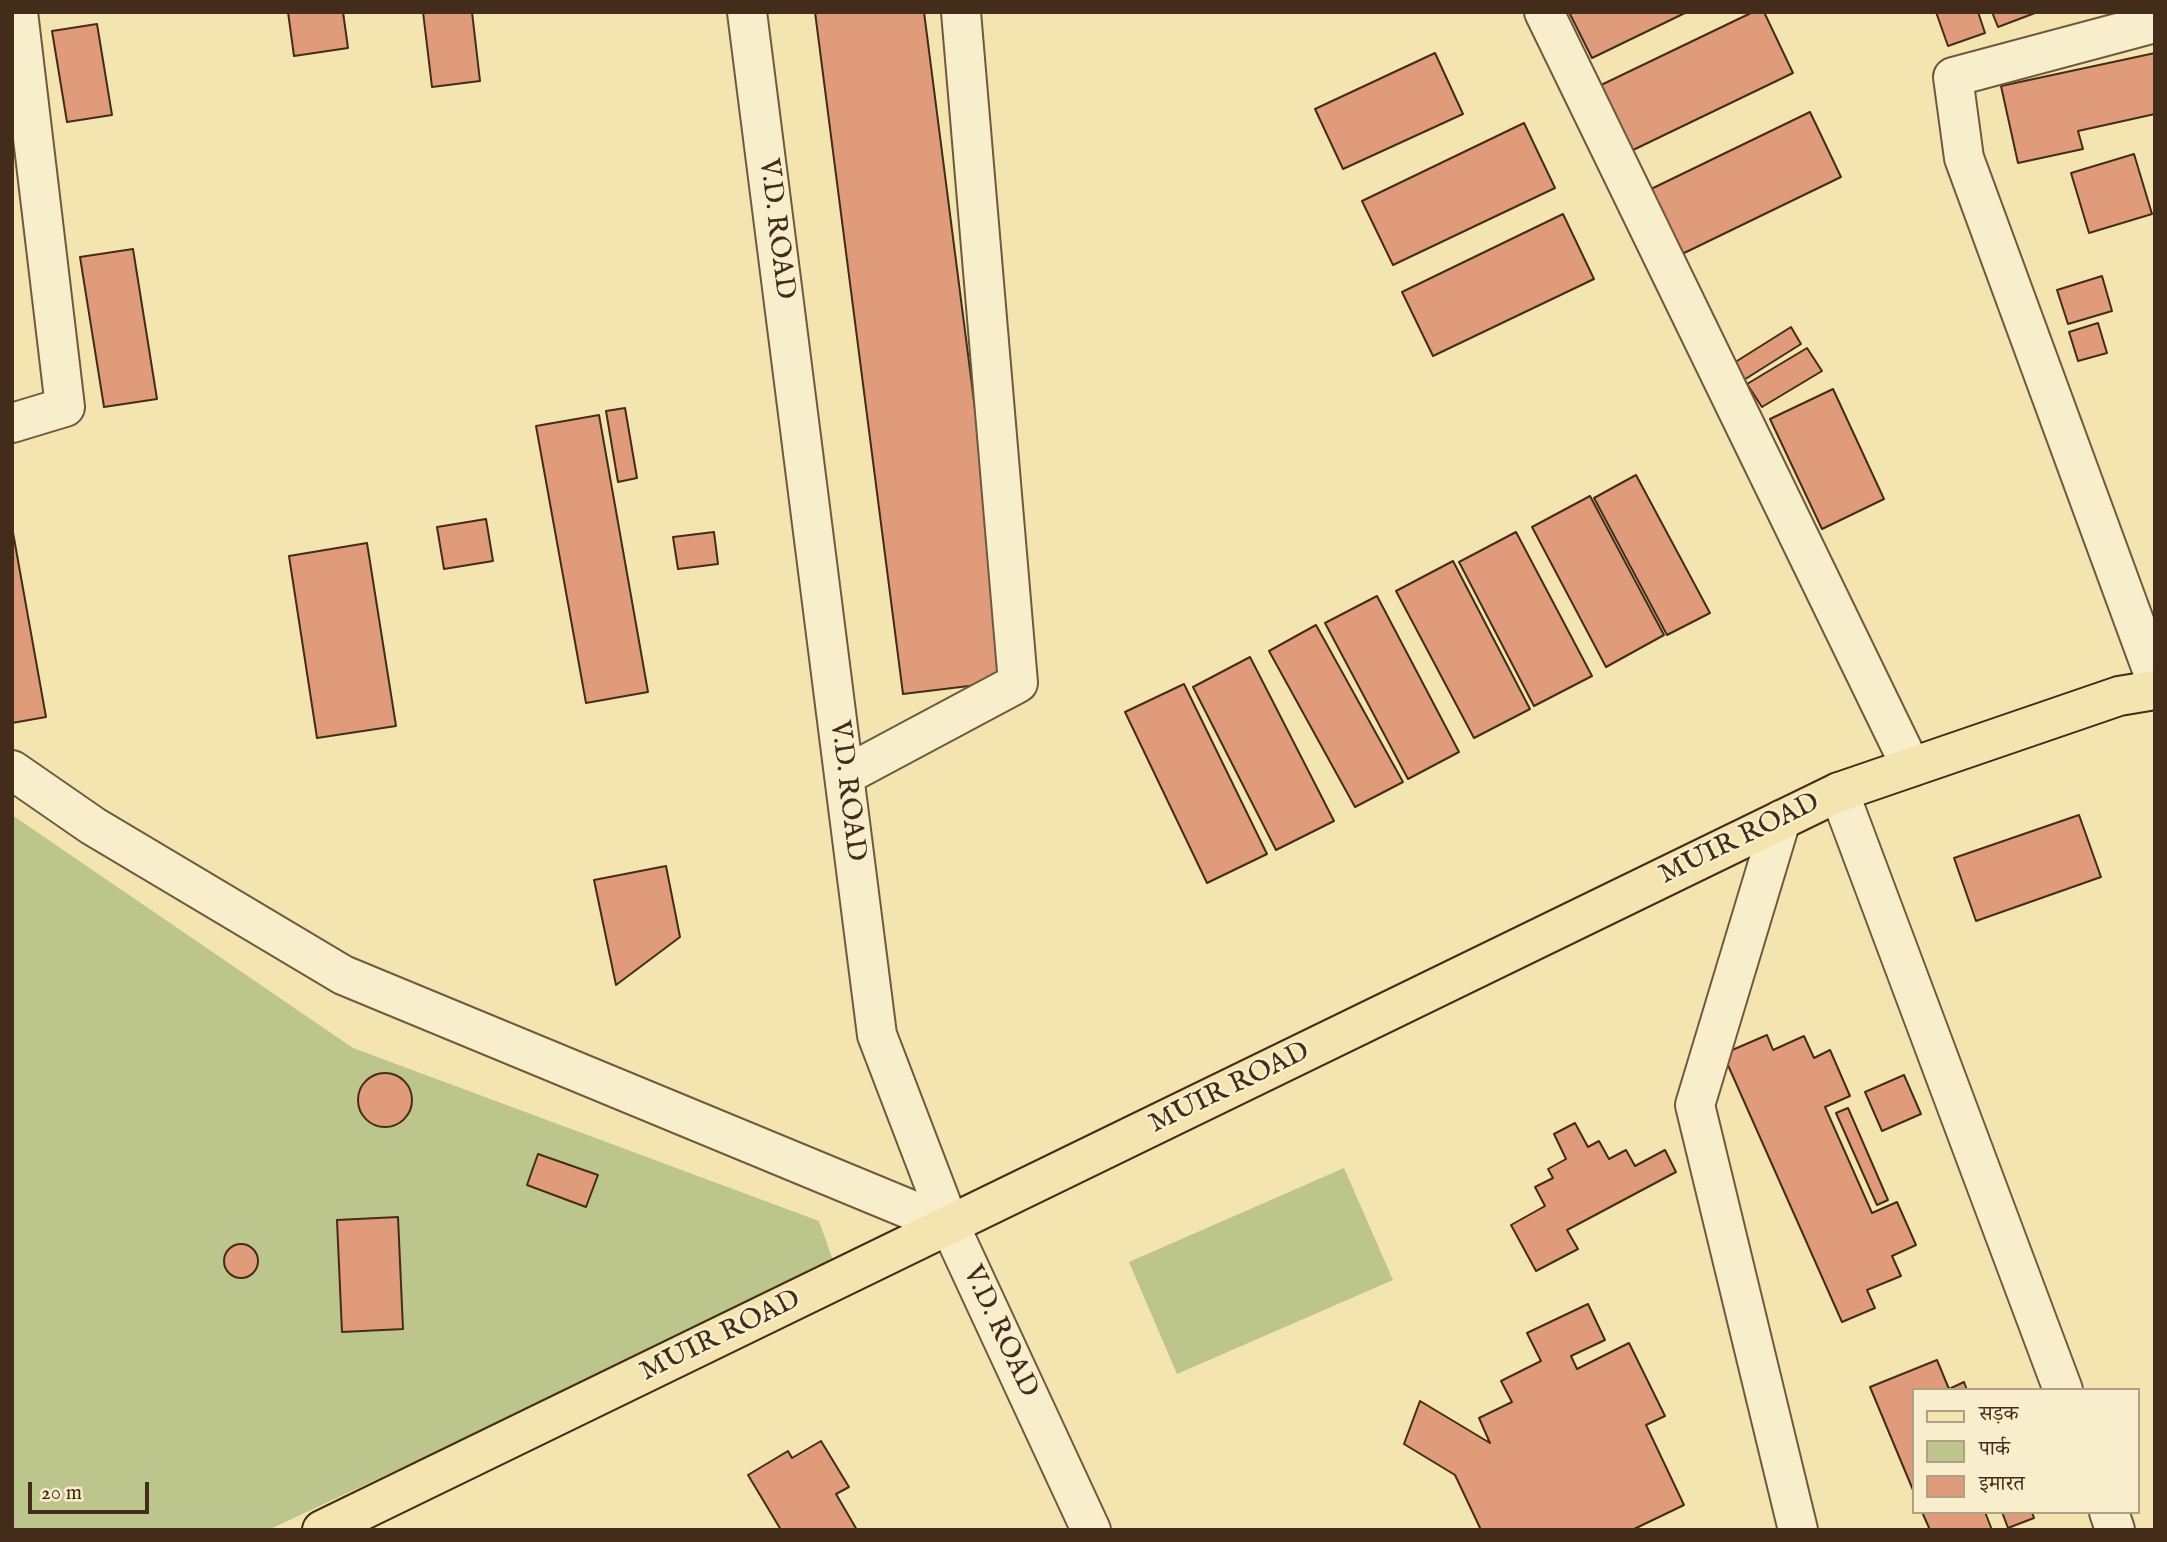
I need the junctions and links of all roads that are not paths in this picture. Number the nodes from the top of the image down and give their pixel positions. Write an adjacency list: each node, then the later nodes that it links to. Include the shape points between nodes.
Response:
1 (18, 12): 6 (street)
2 (747, 12): 12 (street, V.D. ROAD)
3 (961, 12): 12 (street, via 1018,683)
4 (1544, 12): 10 (street)
5 (2155, 23): 8 (street, via 1953,77 1964,158)
6 (25, 178): 7 (street, via 65,407)
7 (12, 423)
8 (2155, 678)
9 (2155, 690): 10 (main road, MUIR ROAD, via 2119,696)
10 (1911, 767): 13 (main road, MUIR ROAD)
11 (12, 770): 15 (street, via 93,826 343,975)
12 (844, 776): 15 (street, V.D. ROAD, via 877,1035)
13 (1839, 792): 14 (main road, MUIR ROAD); 16 (street)
14 (1781, 820): 15 (main road, MUIR ROAD); 19 (street, via 1695,1105)
15 (950, 1226): 17 (main road, MUIR ROAD); 18 (street, V.D. ROAD)
16 (2062, 1388)
17 (322, 1530)
18 (1091, 1530)
19 (1798, 1530)

